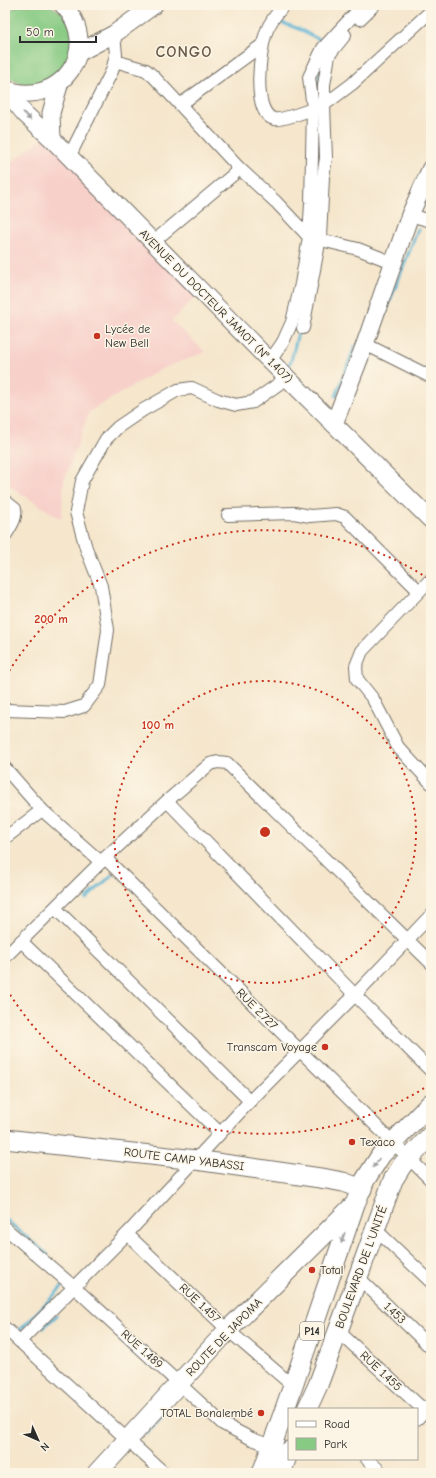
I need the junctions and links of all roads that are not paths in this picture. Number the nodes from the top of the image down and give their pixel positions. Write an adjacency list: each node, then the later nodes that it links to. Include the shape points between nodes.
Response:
1 (63, 5): 9 (main road, via 77,28)
2 (154, 5): 7 (main road)
3 (363, 5): 15 (street, via 323,48 309,77)
4 (374, 5): 14 (street, via 339,41 329,56 324,85)
5 (277, 8): 8 (street)
6 (431, 11): 14 (street, via 352,84)
7 (114, 34): 9 (main road); 10 (street)
8 (262, 45): 13 (street); 15 (street, via 258,80 263,108 269,116 275,120)
9 (78, 53): 11 (main road, via 68,74)
10 (115, 61): 13 (street, via 146,70); 17 (street)
11 (60, 82): 12 (main road, via 52,88 33,94); 16 (main road, via 51,113)
12 (5, 89): 16 (main road, AVENUE DU DOCTEUR JAMOT (N° 1.407), one-way to 16, via 25,114)
13 (181, 104): 19 (street)
14 (324, 105): 15 (street); 22 (street, via 326,158)
15 (313, 108): 22 (street, via 311,203)
16 (52, 139): 17 (main road, AVENUE DU DOCTEUR JAMOT (N° 1.407))
17 (69, 157): 23 (main road, AVENUE DU DOCTEUR JAMOT (N° 1.407))
18 (431, 168): 20 (main road)
19 (240, 170): 22 (street); 23 (street)
20 (410, 215): 21 (street); 24 (main road)
21 (431, 222)
22 (314, 238): 24 (street, via 358,249); 25 (street); 27 (street, via 292,322 283,342)
23 (153, 242): 27 (main road, AVENUE DU DOCTEUR JAMOT (N° 1.407))
24 (394, 263): 26 (main road)
25 (303, 328)
26 (365, 344): 28 (street); 29 (main road)
27 (280, 371): 29 (main road, AVENUE DU DOCTEUR JAMOT (N° 1.407)); 36 (street, via 253,402 236,405 192,388 178,390 118,427 106,439 82,482 76,512 86,548 101,586 108,630 100,685 84,706 65,712)
28 (431, 377)
29 (334, 424): 32 (main road, AVENUE DU DOCTEUR JAMOT (N° 1.407))
30 (5, 501): 33 (street, via 16,509)
31 (228, 515): 35 (street, via 294,513 310,516 336,514 345,517)
32 (431, 520)
33 (5, 536)
34 (431, 579): 35 (street)
35 (419, 591): 38 (street, via 362,651 356,666 357,678 373,699 398,747)
36 (5, 710)
37 (5, 768): 40 (street, RUE 2.727)
38 (431, 783)
39 (167, 801): 42 (street); 45 (street, via 210,764 227,763); 49 (street)
40 (42, 810): 41 (street); 42 (street, RUE 2.727)
41 (5, 838)
42 (103, 860): 43 (street); 50 (street, RUE 2.727)
43 (55, 908): 46 (street); 52 (street)
44 (431, 915): 45 (street)
45 (407, 940): 48 (street); 49 (street)
46 (21, 941): 47 (street); 54 (street)
47 (5, 957)
48 (431, 963)
49 (355, 995): 50 (street); 51 (street)
50 (300, 1051): 52 (street); 57 (street, RUE 2.727)
51 (431, 1071)
52 (250, 1101): 54 (street)
53 (431, 1103): 57 (main road, BOULEVARD DE L'UNITÉ / P14)
54 (220, 1133): 59 (street)
55 (431, 1135): 58 (main road, BOULEVARD DE L'UNITÉ / P14)
56 (5, 1138): 59 (main road, ROUTE CAMP YABASSI)
57 (393, 1143): 58 (street, RUE 2.727); 61 (main road, BOULEVARD DE L'UNITÉ / P14, one-way to 61, via 374,1165)
58 (409, 1159): 60 (street, RUE 2.727); 63 (main road, BOULEVARD DE L'UNITÉ / P14, via 393,1180)
59 (196, 1160): 61 (main road, ROUTE CAMP YABASSI, via 343,1182); 64 (street)
60 (431, 1180)
61 (358, 1197): 69 (main road, ROUTE DE JAPOMA); 74 (main road, BOULEVARD DE L'UNITÉ / P14, one-way to 74); 76 (main road, via 364,1207 362,1230 307,1381 303,1398)
62 (5, 1228): 67 (street, RUE 1.489)
63 (375, 1229): 65 (main road, BOULEVARD DE L'UNITÉ / P14); 66 (street)
64 (127, 1234): 67 (street); 69 (street, RUE 1.457)
65 (358, 1277): 70 (main road, BOULEVARD DE L'UNITÉ / P14); 72 (street, 1.453)
66 (431, 1282)
67 (74, 1287): 71 (street); 73 (street, RUE 1.489)
68 (5, 1328): 71 (street)
69 (228, 1330): 73 (main road, ROUTE DE JAPOMA); 74 (street, RUE 1.457)
70 (338, 1330): 77 (main road, BOULEVARD DE L'UNITÉ / P14); 78 (street, RUE 1.455)
71 (20, 1341): 80 (street)
72 (431, 1348)
73 (180, 1383): 80 (main road, ROUTE DE JAPOMA); 81 (street, RUE 1.489, via 223,1424 252,1439)
74 (293, 1386): 75 (main road, BOULEVARD DE L'UNITÉ / P14)
75 (290, 1408)
76 (305, 1408)
77 (306, 1408)
78 (424, 1411)
79 (288, 1418): 81 (main road, BOULEVARD DE L'UNITÉ / P14)
80 (128, 1440): 82 (main road, ROUTE DE JAPOMA); 83 (street)
81 (283, 1450): 84 (main road, BOULEVARD DE L'UNITÉ / P14); 85 (main road, BOULEVARD DE L'UNITÉ / P14)
82 (97, 1473)
83 (164, 1473)
84 (262, 1473)
85 (281, 1473)

